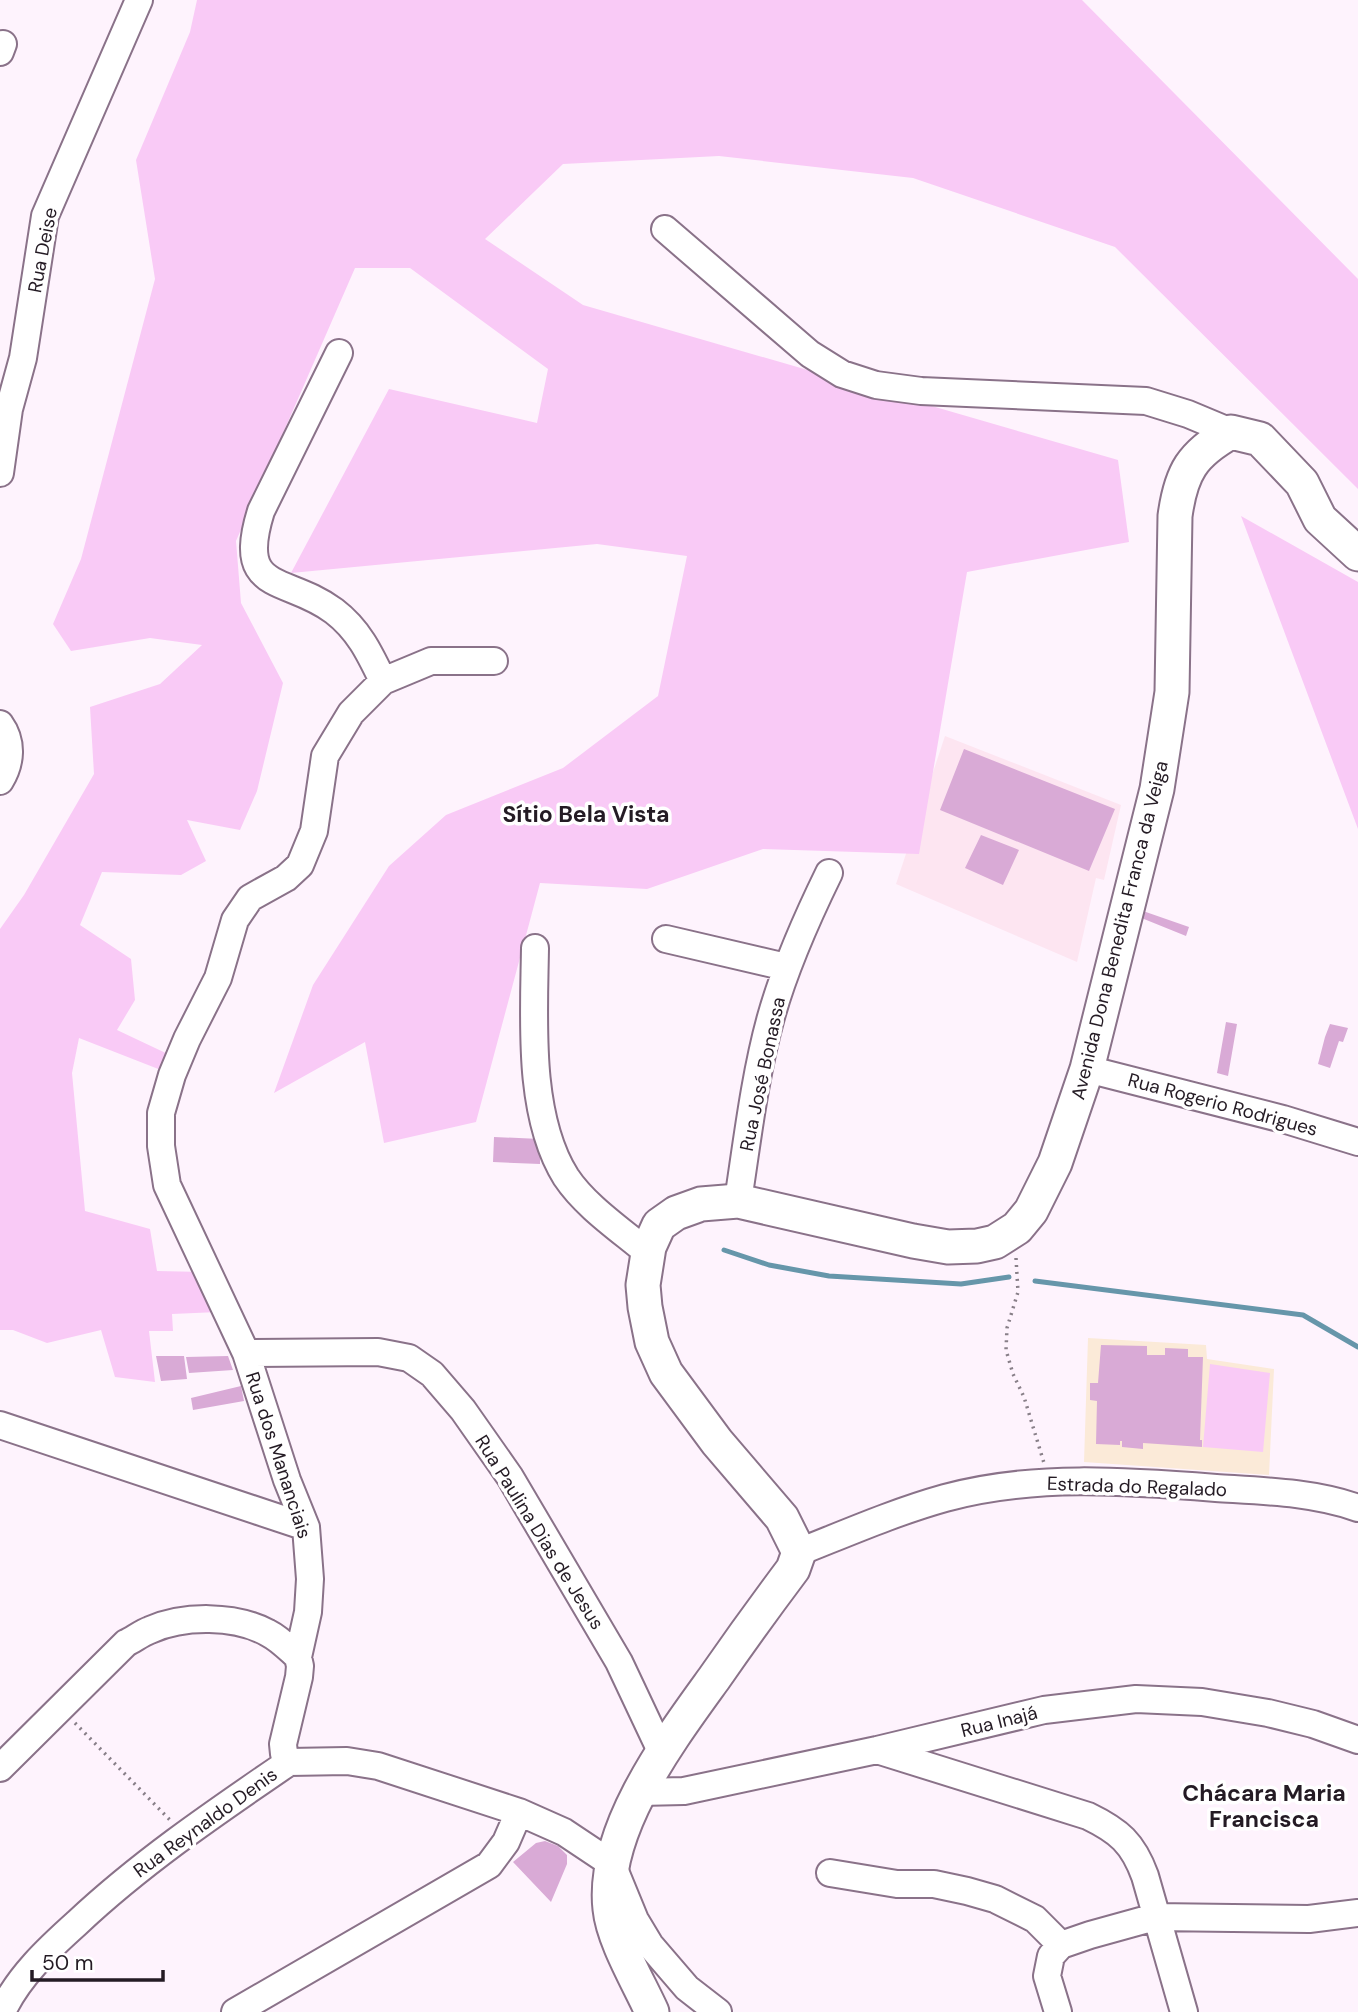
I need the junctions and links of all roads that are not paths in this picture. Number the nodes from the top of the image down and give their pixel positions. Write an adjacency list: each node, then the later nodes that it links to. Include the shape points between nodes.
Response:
1 (139, 0): 4 (street, Rua Deise, via 45,216 23,358)
2 (665, 229): 5 (street, via 810,354 842,374 921,391 1146,401)
3 (339, 352): 9 (street, via 261,511 253,553 269,580 331,609 353,627)
4 (4, 406): 6 (street, Rua Deise)
5 (1231, 432): 7 (main road, via 1259,439 1302,483 1320,519); 16 (main road, Avenida Dona Benedita Franca da Veiga, via 1200,453 1187,468 1178,492 1167,737)
6 (0, 472)
7 (1358, 554)
8 (495, 661): 9 (street, via 431,661)
9 (383, 681): 20 (street, via 351,713 326,756 314,831 300,865 250,898 235,920 218,978 187,1039 161,1113 167,1185)
10 (0, 724): 11 (street, via 10,756)
11 (0, 781)
12 (828, 873): 15 (street, Rua José Bonassa)
13 (666, 939): 15 (street)
14 (535, 948): 19 (street, via 534,1028 540,1097 554,1156 582,1197)
15 (786, 967): 18 (street, Rua José Bonassa, via 770,1019)
16 (1087, 1069): 17 (street, Rua Rogerio Rodrigues); 18 (main road, Avenida Dona Benedita Franca da Veiga, via 1055,1163 1031,1211 1017,1228 995,1242 948,1247)
17 (1358, 1142)
18 (738, 1201): 19 (main road, Avenida Dona Benedita Franca da Veiga, via 701,1204 676,1213 659,1225)
19 (648, 1253): 24 (main road, Avenida Dona Benedita Franca da Veiga, via 645,1307 652,1342 666,1373 782,1518)
20 (246, 1353): 23 (street, Rua dos Mananciais); 27 (street, Rua Paulina Dias de Jesus, via 378,1352 409,1358 432,1374 510,1477 619,1662)
21 (0, 1425): 23 (street)
22 (1358, 1507): 24 (street, Estrada do Regalado, via 1294,1493 1143,1482 1049,1481 946,1498)
23 (306, 1527): 25 (street, Rua dos Mananciais, via 308,1612)
24 (799, 1552): 27 (main road, via 793,1569)
25 (298, 1657): 29 (street, Rua dos Mananciais, via 299,1677 283,1744); 30 (street, via 255,1627 225,1621 173,1622 149,1630 126,1643)
26 (1358, 1741): 28 (street, Rua Inajá, via 1268,1713 1202,1702 1136,1699 1044,1710)
27 (661, 1751): 31 (main road)
28 (877, 1751): 31 (street, Rua Inajá, via 684,1791); 36 (street, via 1088,1816 1110,1827 1138,1857)
29 (289, 1762): 32 (street, Rua Reynaldo Denis, via 347,1761 378,1766); 38 (street, Rua Reynaldo Denis, via 183,1834 108,1893 49,1948 10,1994)
30 (0, 1768)
31 (640, 1792): 33 (main road)
32 (519, 1812): 33 (street, Rua Reynaldo Denis, via 564,1832); 39 (street, via 489,1865)
33 (612, 1864): 40 (main road, via 610,1909 616,1935); 41 (street, via 650,1945 687,1988)
34 (830, 1873): 37 (street, via 967,1891 1035,1919)
35 (1358, 1913): 36 (street, via 1309,1919)
36 (1156, 1917): 37 (street); 43 (street)
37 (1061, 1945): 42 (street, via 1048,1964 1050,1991)
38 (2, 2012)
39 (235, 2012)
40 (652, 2012)
41 (718, 2012)
42 (1058, 2012)
43 (1184, 2012)

